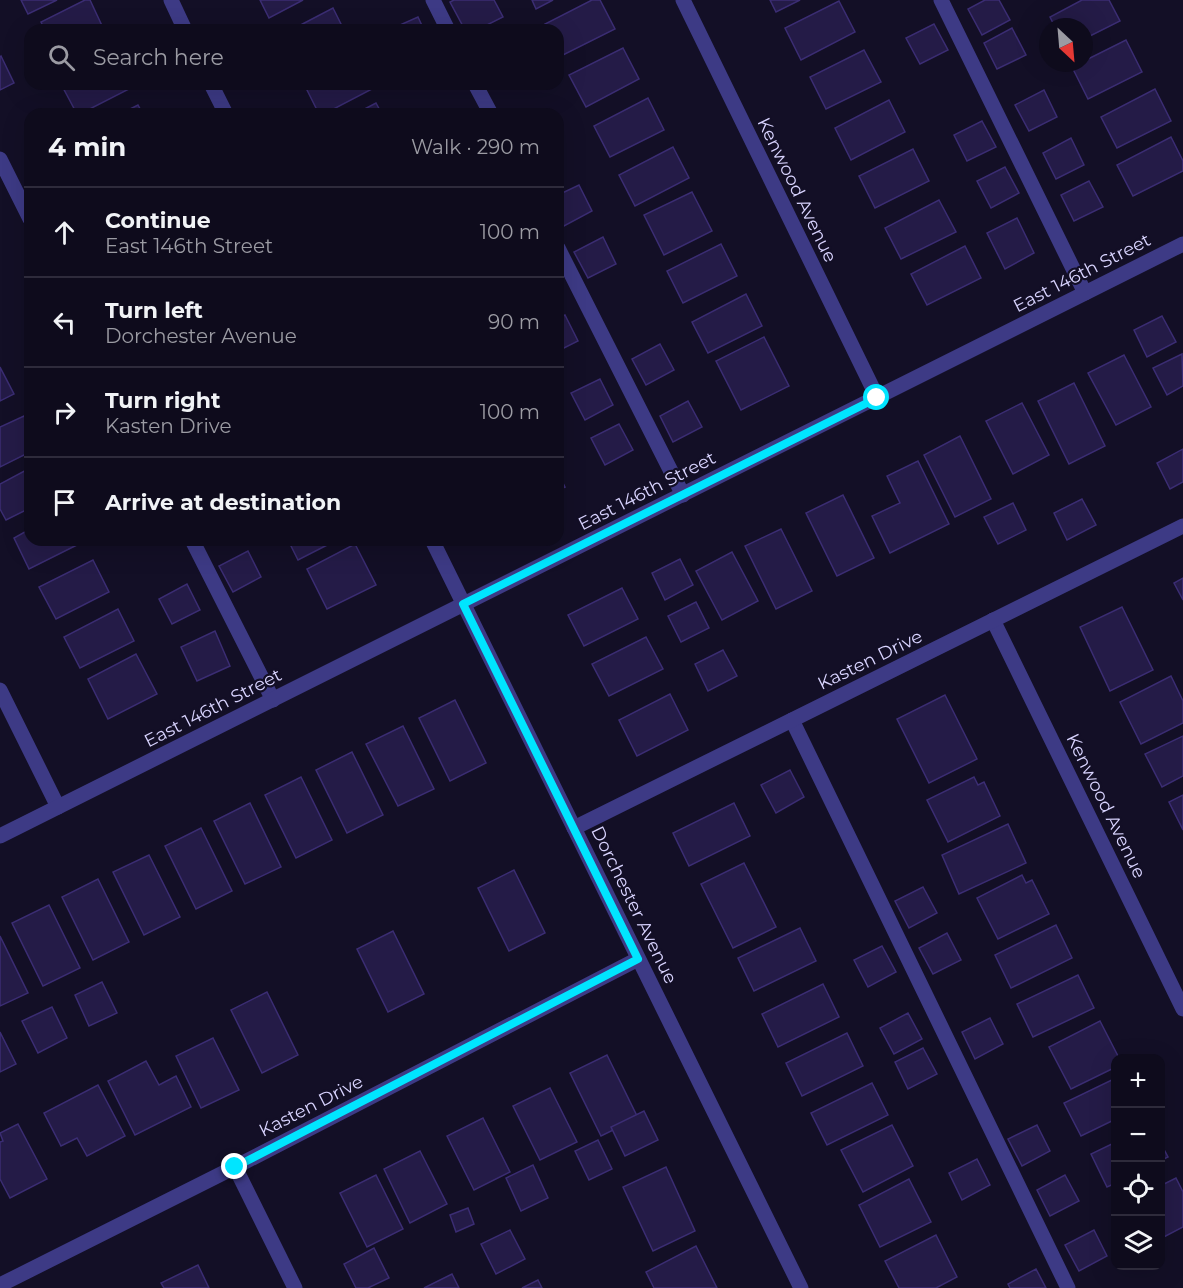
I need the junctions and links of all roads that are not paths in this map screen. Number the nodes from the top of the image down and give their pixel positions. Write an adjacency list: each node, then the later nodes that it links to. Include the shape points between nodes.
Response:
1 (171, 0): 5 (street)
2 (433, 0): 6 (street)
3 (683, 0): 16 (street, Kenwood Avenue)
4 (941, 0): 15 (street)
5 (182, 24)
6 (445, 24)
7 (215, 90): 9 (street)
8 (478, 90): 10 (street)
9 (223, 108)
10 (487, 108)
11 (0, 159): 12 (street)
12 (24, 207)
13 (1183, 244): 15 (street, East 146th Street)
14 (564, 260): 17 (street)
15 (1085, 293): 16 (street, East 146th Street)
16 (877, 398): 17 (street, East 146th Street)
17 (683, 495): 21 (street, East 146th Street)
18 (1183, 525): 22 (street, Kasten Drive)
19 (195, 546): 24 (street)
20 (435, 546): 21 (street, Dorchester Avenue)
21 (463, 604): 24 (street, East 146th Street); 27 (street, Dorchester Avenue)
22 (993, 620): 25 (street, Kasten Drive); 30 (street, Kenwood Avenue)
23 (0, 690): 26 (street)
24 (273, 700): 26 (street, East 146th Street)
25 (792, 720): 27 (street, Kasten Drive); 35 (street)
26 (58, 807): 28 (street, East 146th Street)
27 (574, 828): 29 (street, Dorchester Avenue)
28 (0, 836)
29 (638, 959): 31 (street, Kasten Drive); 34 (street, Dorchester Avenue)
30 (1183, 1009)
31 (235, 1167): 32 (street, Kasten Drive); 33 (street)
32 (0, 1285)
33 (295, 1288)
34 (801, 1288)
35 (1068, 1288)

